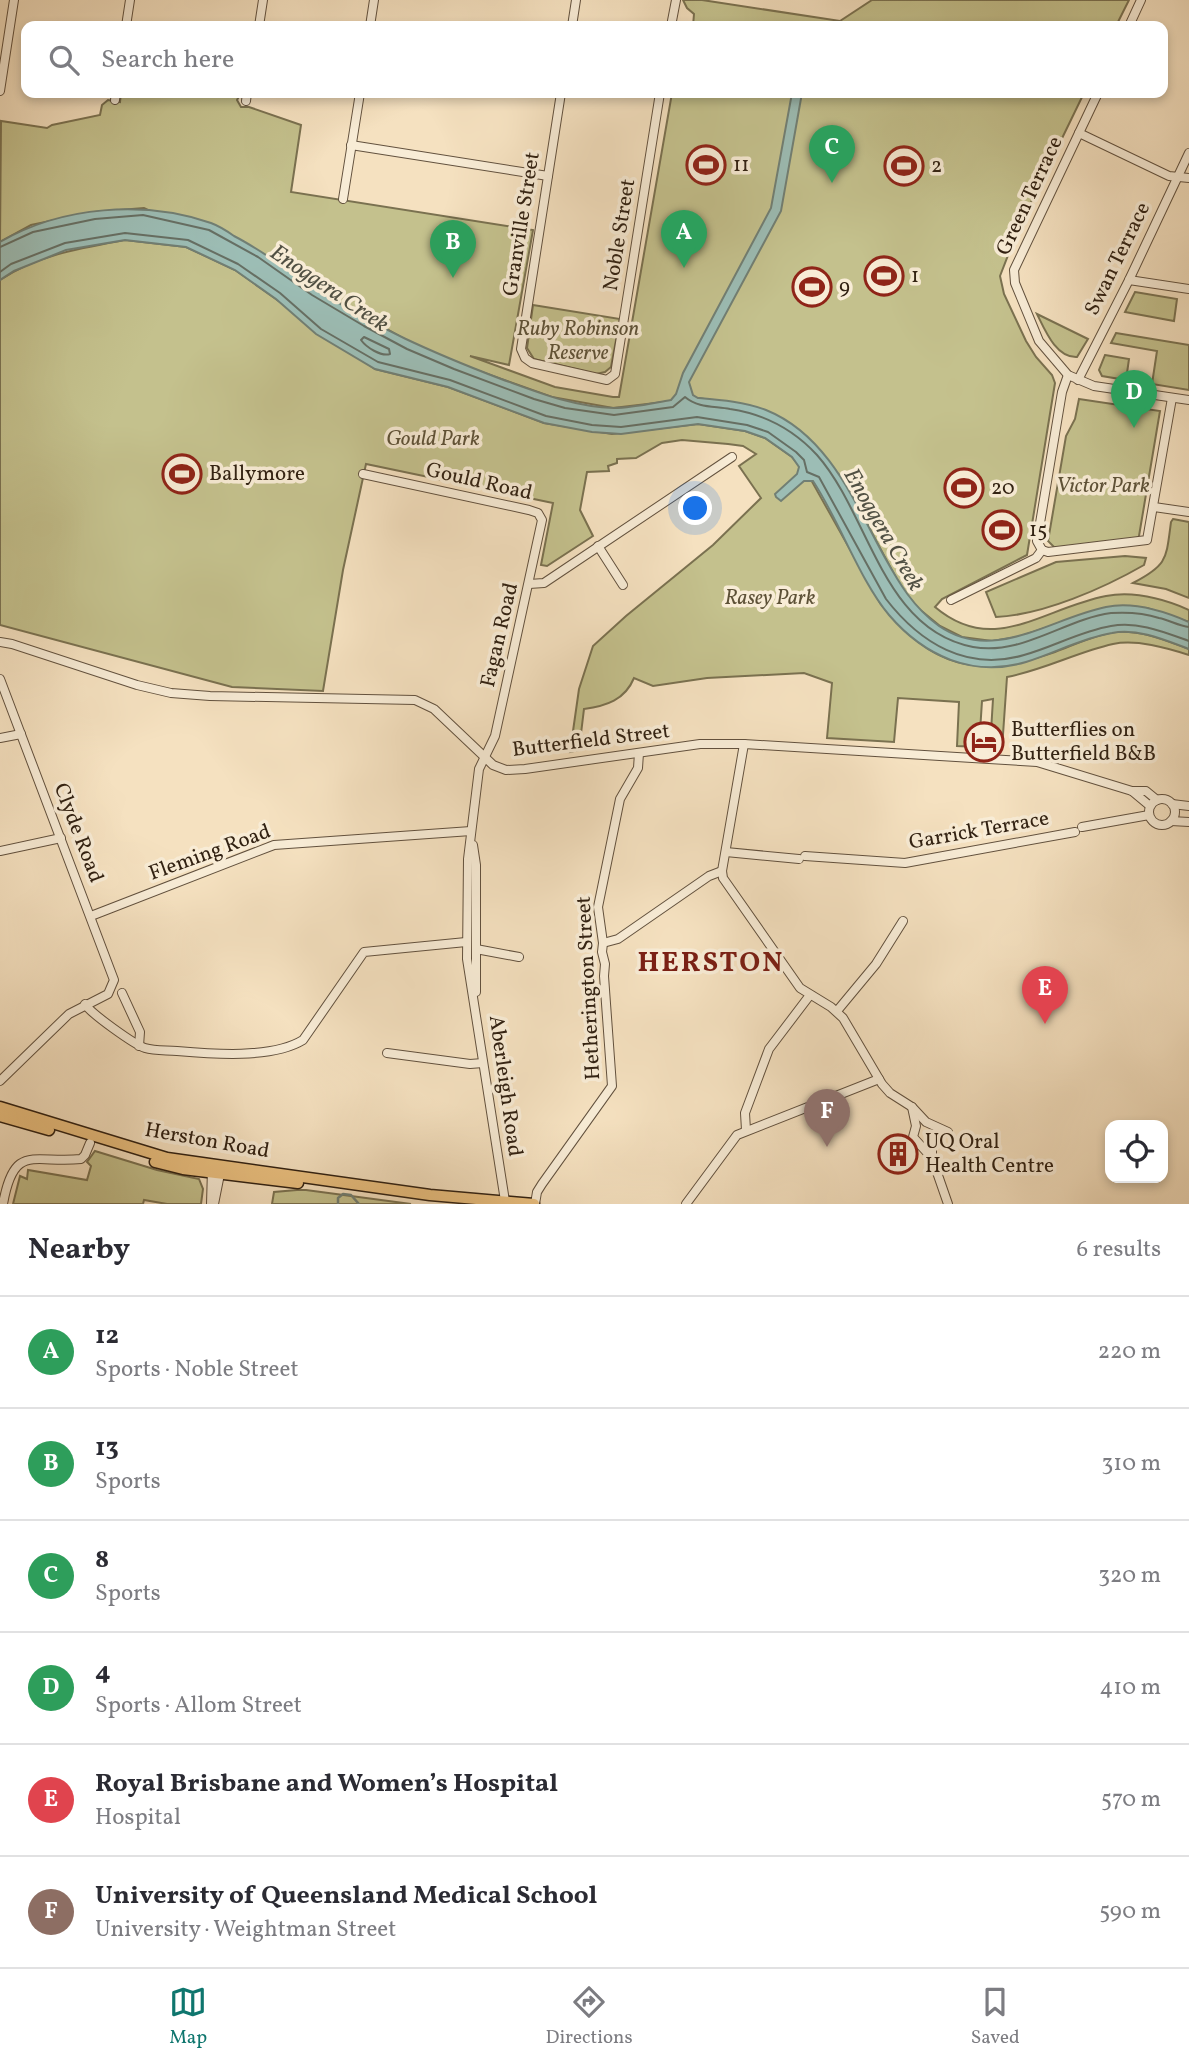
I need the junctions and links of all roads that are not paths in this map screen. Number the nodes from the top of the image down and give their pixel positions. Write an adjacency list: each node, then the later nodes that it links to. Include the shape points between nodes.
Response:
1 (14, 0): 14 (street)
2 (130, 0): 8 (street)
3 (263, 0): 9 (street)
4 (374, 0): 10 (street)
5 (576, 0): 11 (street)
6 (676, 0): 12 (street)
7 (1141, 0): 13 (street)
8 (127, 21)
9 (260, 21)
10 (371, 21)
11 (573, 21)
12 (672, 21)
13 (1131, 21)
14 (0, 91)
15 (359, 98): 20 (street)
16 (560, 98): 22 (street, Granville Street)
17 (659, 98): 29 (street, Noble Street, via 616,368)
18 (1096, 98): 19 (street, Green Terrace)
19 (1079, 133): 23 (street); 28 (street, Green Terrace, via 1014,270 1039,341)
20 (351, 145): 22 (street); 25 (street)
21 (1189, 153): 23 (street, Swan Terrace)
22 (548, 176): 29 (street, Granville Street, via 523,354 541,366)
23 (1178, 177): 24 (street); 26 (street, Swan Terrace)
24 (1189, 178)
25 (343, 199)
26 (1129, 280): 27 (street); 30 (street, Swan Terrace)
27 (1189, 289)
28 (1068, 375): 30 (street); 39 (street, via 1037,541)
29 (607, 380)
30 (1078, 380): 31 (street)
31 (1172, 398): 32 (street); 35 (street)
32 (1189, 401)
33 (732, 457): 38 (street)
34 (363, 474): 37 (street, Gould Road, via 529,510)
35 (1154, 507): 36 (street); 39 (street, via 1149,537 1143,542)
36 (1189, 512)
37 (542, 520): 40 (street, Fagan Road)
38 (598, 546): 40 (street, via 544,583); 41 (street)
39 (1042, 550): 42 (street, via 1036,558)
40 (529, 584): 49 (street, Fagan Road, via 495,736)
41 (623, 585)
42 (951, 600)
43 (0, 642): 49 (street, Butterfield Street, via 171,693 415,700 433,709)
44 (0, 679): 45 (street, Clyde Road)
45 (21, 734): 46 (street); 57 (street, Clyde Road)
46 (0, 738)
47 (744, 744): 48 (street, Butterfield Street); 50 (street, Butterfield Street, via 1027,761 1132,791 1144,790); 59 (street)
48 (639, 753): 49 (street, Butterfield Street, via 514,770 498,768); 64 (street, Hetherington Street, via 638,768 620,799 603,878 598,907)
49 (484, 755): 56 (street, Aberleigh Road)
50 (1154, 803): 51 (street, via 1165,800); 53 (street)
51 (1172, 804): 52 (street); 54 (street, via 1175,813)
52 (1189, 806)
53 (1149, 816): 54 (street, via 1158,825); 59 (street, Garrick Terrace, via 905,863)
54 (1171, 821): 55 (street)
55 (1189, 822)
56 (471, 833): 61 (street, Fleming Road, via 274,845); 63 (street, Aberleigh Road); 65 (street, Aberleigh Road, via 476,864)
57 (61, 838): 58 (street); 61 (street, Clyde Road)
58 (0, 851)
59 (726, 852): 60 (street)
60 (722, 871): 64 (street, via 618,939); 68 (street, via 797,985)
61 (91, 916): 69 (street, Clyde Road, via 114,977 111,989)
62 (902, 921): 72 (street, via 876,964)
63 (466, 942): 70 (street, Aberleigh Road); 74 (street, via 364,953 303,1040 294,1046 233,1055)
64 (603, 943): 96 (street, Hetherington Street, via 612,1086 542,1184)
65 (476, 949): 66 (street); 70 (street, Aberleigh Road)
66 (519, 957)
67 (122, 993): 74 (street, via 140,1032)
68 (810, 995): 72 (street); 85 (street, via 769,1049 746,1113)
69 (100, 998): 71 (street); 73 (street, via 98,1012)
70 (475, 1000): 76 (street, Aberleigh Road)
71 (85, 1004): 73 (street); 78 (street, via 62,1020)
72 (837, 1011): 77 (street)
73 (103, 1019): 74 (street)
74 (139, 1046)
75 (387, 1054): 76 (street)
76 (483, 1063): 92 (street, Aberleigh Road)
77 (878, 1079): 80 (street); 85 (street)
78 (0, 1081)
79 (0, 1107): 82 (main road, Herston Road)
80 (912, 1107): 83 (street); 84 (street)
81 (0, 1116): 87 (main road, Herston Road)
82 (51, 1123): 87 (main road); 90 (main road, Herston Road)
83 (930, 1124): 84 (street); 86 (street, via 936,1133)
84 (916, 1126): 88 (street, via 913,1138)
85 (746, 1130): 97 (street, via 737,1135)
86 (933, 1142): 88 (street); 89 (street)
87 (90, 1143): 90 (main road, Herston Road, via 173,1167); 93 (street, via 80,1159 23,1161 12,1171)
88 (921, 1145): 89 (street)
89 (932, 1158): 98 (street)
90 (216, 1169): 91 (main road, Herston Road); 94 (street); 94 (street)
91 (430, 1195): 92 (main road, Herston Road); 95 (main road, Herston Road)
92 (501, 1202): 96 (main road, Herston Road)
93 (3, 1204)
94 (211, 1204)
95 (473, 1204)
96 (535, 1204)
97 (686, 1204)
98 (948, 1204)

